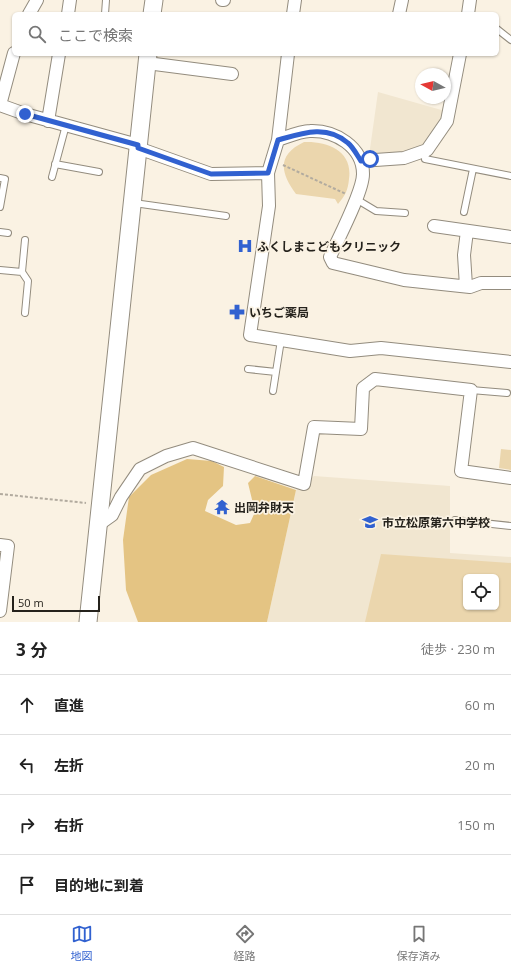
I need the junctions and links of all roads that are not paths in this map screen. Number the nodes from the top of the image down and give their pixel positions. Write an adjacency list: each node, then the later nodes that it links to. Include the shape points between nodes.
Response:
1 (37, 0): 8 (street)
2 (70, 0): 9 (street)
3 (106, 0): 10 (lane)
4 (154, 0): 11 (street)
5 (295, 0): 12 (street)
6 (402, 0): 13 (street)
7 (470, 0): 14 (street)
8 (30, 12)
9 (68, 12)
10 (105, 12)
11 (152, 12)
12 (293, 12)
13 (399, 12)
14 (468, 12)
15 (499, 31): 16 (lane)
16 (511, 40)
17 (13, 56): 23 (street)
18 (59, 56): 24 (street)
19 (288, 56): 26 (street)
20 (460, 56): 28 (street, via 446,121)
21 (148, 58): 22 (street); 27 (street)
22 (232, 74)
23 (0, 105): 24 (street)
24 (48, 121): 25 (street)
25 (66, 125): 27 (street); 30 (lane)
26 (278, 140): 29 (street, via 309,130 332,133 349,143); 33 (street)
27 (138, 147): 33 (street, via 211,174); 38 (street)
28 (427, 150): 29 (street, via 404,158); 31 (lane, via 425,159)
29 (361, 161): 37 (street, via 363,176)
30 (55, 164): 32 (lane); 35 (lane)
31 (473, 169): 34 (lane); 40 (lane)
32 (99, 172)
33 (268, 173): 54 (street, via 269,206 250,335)
34 (511, 176)
35 (52, 177)
36 (0, 178): 39 (lane, via 5,179)
37 (353, 197): 41 (lane, via 376,211); 52 (street, via 330,257 333,264 404,280)
38 (132, 203): 42 (lane); 63 (street)
39 (0, 207)
40 (464, 212)
41 (404, 213)
42 (226, 216)
43 (434, 226): 44 (street)
44 (467, 231): 47 (street); 52 (street, via 464,255)
45 (0, 232): 46 (lane)
46 (8, 233)
47 (511, 237)
48 (26, 240): 50 (lane)
49 (0, 270): 50 (lane)
50 (22, 272): 53 (lane, via 28,281)
51 (511, 283): 52 (street)
52 (466, 286)
53 (25, 313)
54 (281, 340): 55 (street, via 350,351 381,348); 57 (lane)
55 (511, 362)
56 (248, 368): 57 (lane)
57 (276, 372): 59 (lane)
58 (471, 390): 60 (lane); 61 (street, via 461,471); 63 (street, via 375,379 363,388 361,429 314,427 304,484 193,448 166,456 140,470 112,515)
59 (273, 392)
60 (507, 394)
61 (511, 478)
62 (455, 520): 64 (lane)
63 (98, 525): 67 (street)
64 (511, 526)
65 (0, 545): 66 (street, via 8,546)
66 (0, 611)
67 (88, 622)

